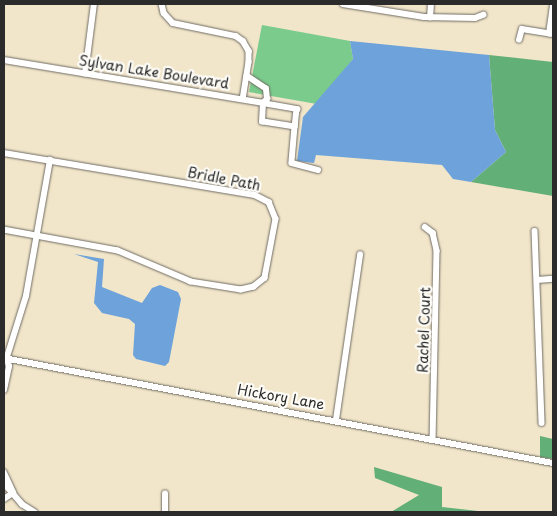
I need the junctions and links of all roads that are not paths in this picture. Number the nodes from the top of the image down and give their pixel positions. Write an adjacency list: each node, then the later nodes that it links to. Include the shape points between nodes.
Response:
1 (94, 4): 12 (street)
2 (162, 4): 13 (street, via 164,13 173,23 236,36 243,41 249,51)
3 (343, 4): 6 (street)
4 (431, 4): 8 (street)
5 (553, 4): 9 (street)
6 (353, 5): 8 (street)
7 (483, 15): 8 (street, via 475,18)
8 (430, 18)
9 (551, 34): 10 (street, via 522,29)
10 (518, 40)
11 (4, 60): 12 (street, Sylvan Lake Boulevard)
12 (85, 74): 14 (street, Sylvan Lake Boulevard)
13 (248, 76): 14 (street); 15 (street, Sylvan Lake Boulevard, via 266,89 267,99)
14 (242, 99): 15 (street, Sylvan Lake Boulevard)
15 (263, 103): 16 (street, via 262,122); 16 (street, via 297,109)
16 (295, 127): 19 (street, via 292,163)
17 (4, 153): 18 (street, Bridle Path)
18 (50, 160): 23 (street); 23 (street, Bridle Path, via 263,198 272,207 276,219 270,262 260,284 241,290 191,282 118,251)
19 (318, 170)
20 (425, 227): 31 (street, Rachel Court, via 433,233 437,251)
21 (4, 230): 23 (street, Bridle Path)
22 (535, 231): 26 (street)
23 (37, 236): 27 (street, via 26,296)
24 (360, 255): 29 (street)
25 (553, 279): 26 (street)
26 (537, 280): 30 (street)
27 (5, 360): 28 (street, via 8,367); 29 (street, Hickory Lane)
28 (4, 390)
29 (336, 420): 31 (street, Hickory Lane)
30 (542, 423)
31 (433, 439): 32 (street, Hickory Lane)
32 (553, 463)
33 (4, 472): 35 (street)
34 (4, 483): 35 (street)
35 (13, 492): 37 (street); 38 (street, via 22,504)
36 (165, 494): 39 (street)
37 (4, 499)
38 (35, 512)
39 (165, 512)

